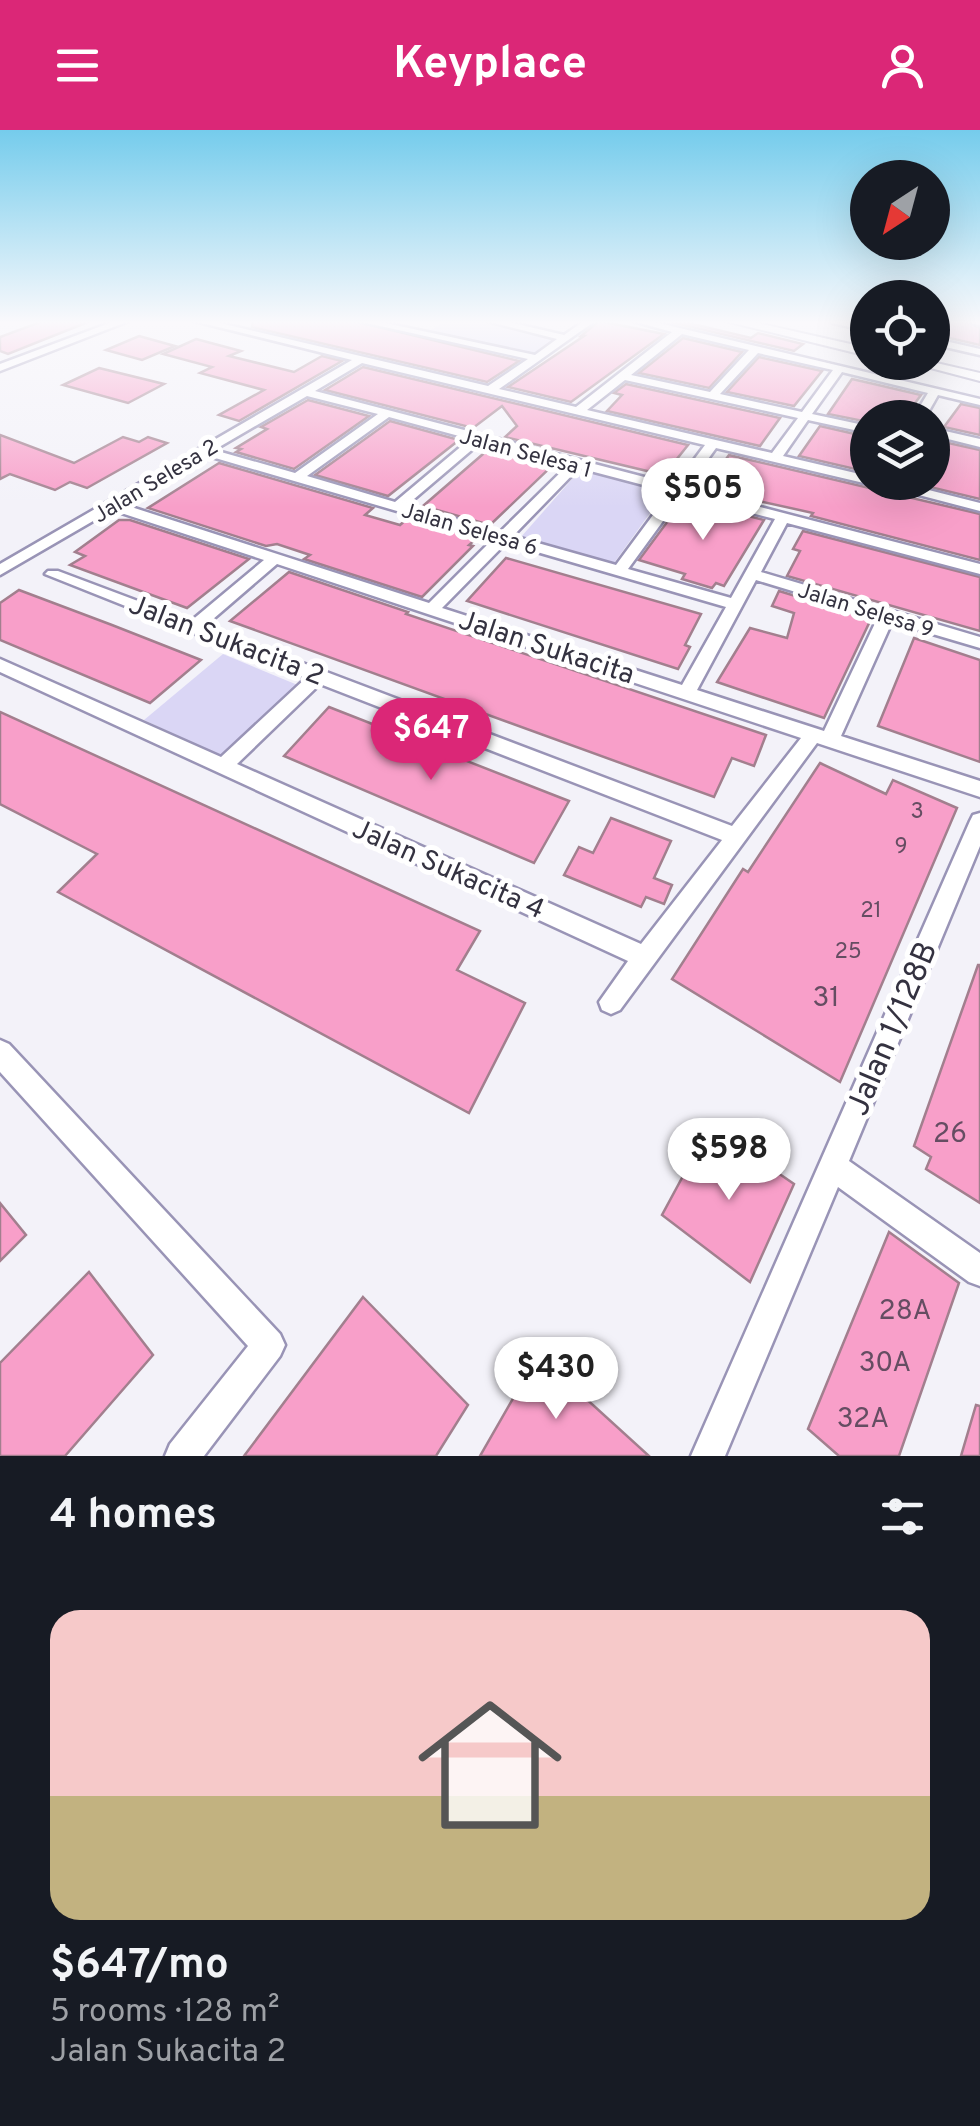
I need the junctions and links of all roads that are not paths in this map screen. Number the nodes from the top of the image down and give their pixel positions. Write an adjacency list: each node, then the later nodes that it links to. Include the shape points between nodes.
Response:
1 (321, 383): 11 (street, Jalan Selesa 2)
2 (459, 383): 9 (street)
3 (500, 383): 9 (street)
4 (613, 383): 15 (street)
5 (653, 383): 12 (street)
6 (724, 383): 12 (street)
7 (829, 383): 17 (street)
8 (900, 383): 10 (street)
9 (490, 390): 15 (street)
10 (935, 391): 13 (street); 14 (street)
11 (306, 392): 16 (street, Jalan Selesa 1); 24 (street, Jalan Selesa 2)
12 (712, 396): 17 (street)
13 (930, 400)
14 (980, 402)
15 (578, 411): 21 (street)
16 (386, 414): 20 (street, Jalan Selesa 1); 29 (street)
17 (804, 416): 18 (street); 26 (street)
18 (850, 426)
19 (950, 436): 22 (street)
20 (477, 439): 27 (street, Jalan Selesa 1); 33 (street)
21 (713, 443): 26 (street); 30 (street)
22 (980, 443)
23 (950, 448): 25 (street)
24 (204, 451): 29 (street, Jalan Selesa 6); 32 (street, Jalan Selesa 2)
25 (980, 454)
26 (775, 458): 28 (street)
27 (575, 465): 30 (street, Jalan Selesa 1); 36 (street)
28 (850, 476)
29 (296, 478): 33 (street, Jalan Selesa 6)
30 (675, 490): 35 (street, Jalan Selesa 1); 41 (street)
31 (950, 500): 34 (street)
32 (113, 506): 37 (street, Jalan Selesa 2); 38 (street, Jalan Sukacita)
33 (398, 506): 36 (street, Jalan Selesa 6)
34 (980, 507)
35 (783, 518): 39 (street, Jalan Selesa 1); 43 (street)
36 (502, 537): 41 (street, Jalan Selesa 6); 46 (street)
37 (54, 541): 40 (street, Jalan Selesa 2); 44 (street, Jalan Selesa 2)
38 (274, 559): 46 (street, Jalan Sukacita); 48 (street)
39 (980, 569)
40 (0, 570)
41 (619, 571): 45 (street, Jalan Selesa 6)
42 (53, 574): 48 (street, Jalan Sukacita 2)
43 (752, 574): 45 (street); 47 (street, Jalan Selesa 9)
44 (0, 579)
45 (735, 604): 52 (street)
46 (432, 609): 52 (street, Jalan Sukacita)
47 (887, 616): 49 (street, Jalan Selesa 9); 53 (street)
48 (194, 626): 51 (street, Jalan Sukacita 2)
49 (980, 643)
50 (0, 666): 54 (street, Jalan Sukacita 4)
51 (320, 674): 54 (street); 57 (street, Jalan Sukacita 2)
52 (688, 690): 53 (street, Jalan Sukacita)
53 (822, 736): 55 (street, Jalan Sukacita); 57 (street)
54 (223, 766): 58 (street, Jalan Sukacita 4)
55 (980, 789)
56 (980, 821): 61 (street, Jalan 1/128B)
57 (736, 837): 58 (street)
58 (643, 956): 59 (street)
59 (611, 1002)
60 (0, 1053): 63 (street, via 269,1345)
61 (832, 1166): 62 (street); 64 (street, Jalan 1/128B)
62 (980, 1271)
63 (182, 1456)
64 (708, 1456)

